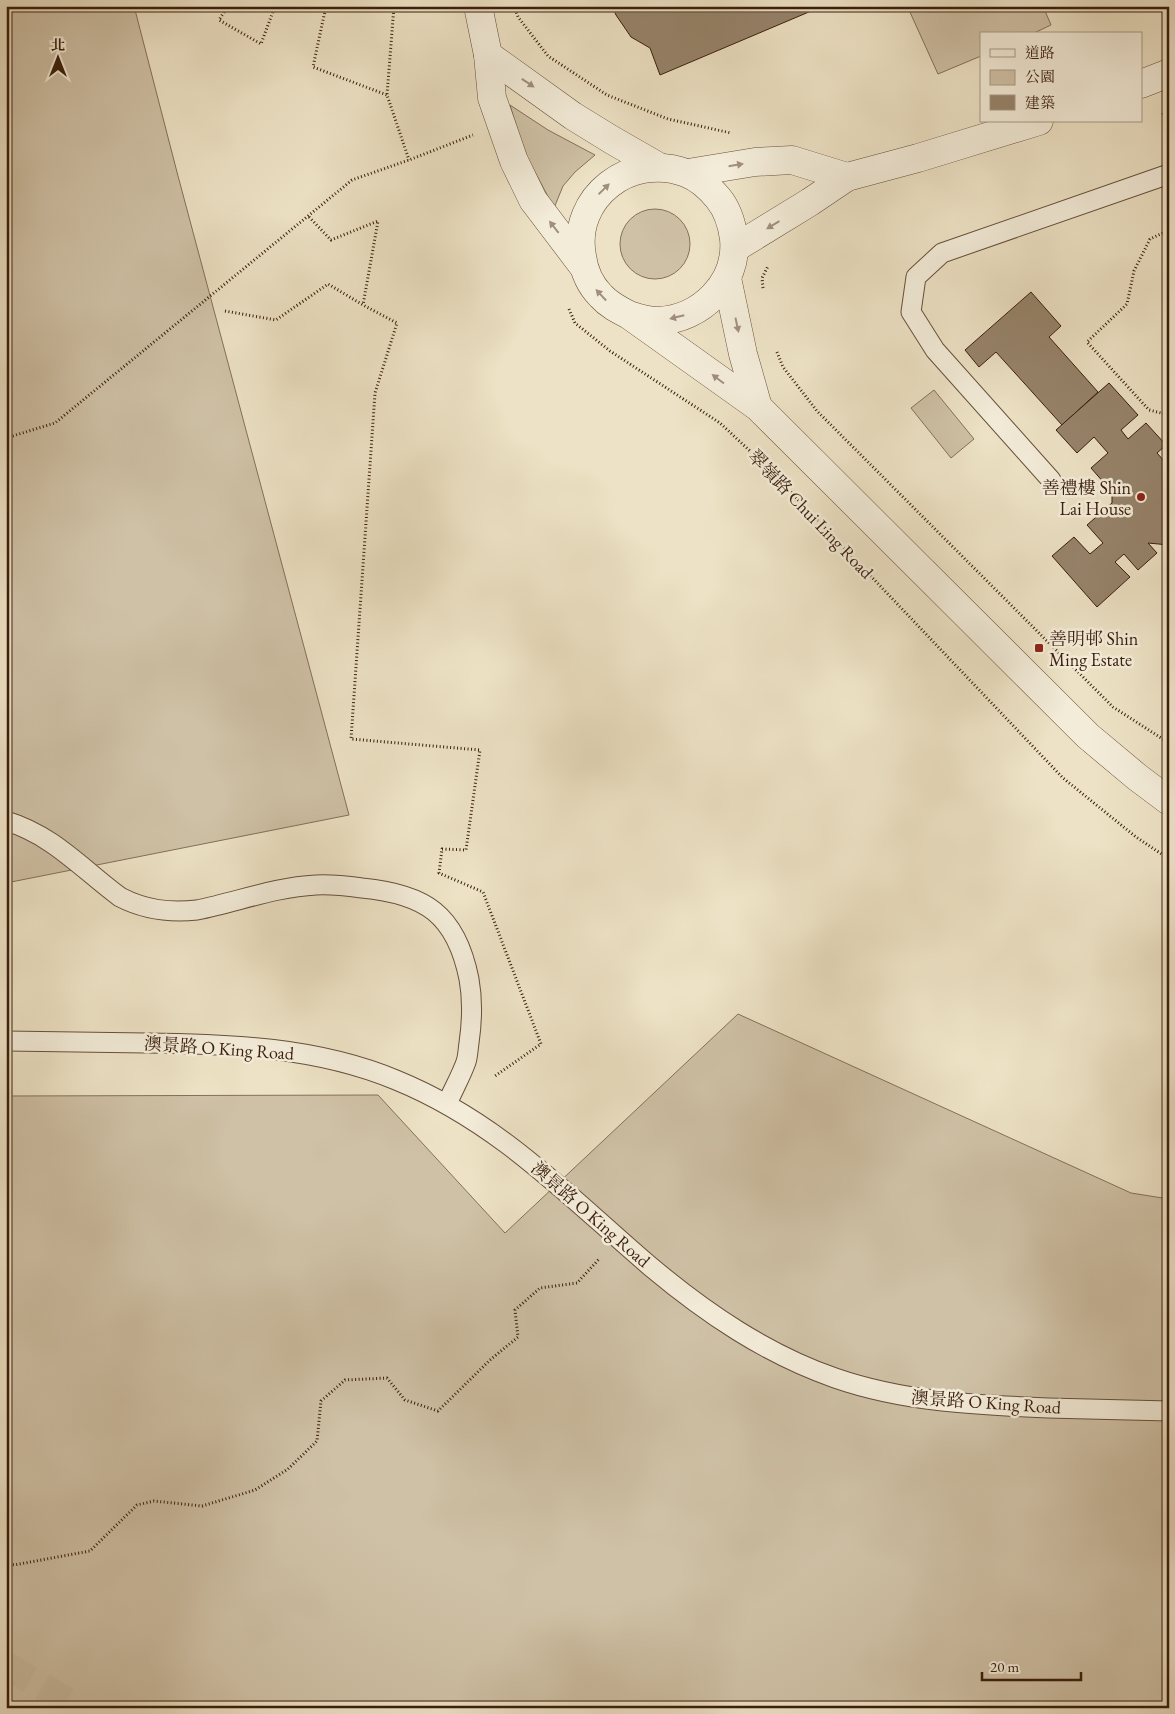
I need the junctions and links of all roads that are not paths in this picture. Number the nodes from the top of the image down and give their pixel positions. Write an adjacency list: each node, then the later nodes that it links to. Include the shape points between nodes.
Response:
1 (478, 6): 2 (street, 翠嶺路 Chui Ling Road)
2 (488, 55): 6 (street, 翠嶺路 Chui Ling Road, one-way to 6, via 573,116); 11 (street, 翠嶺路 Chui Ling Road, one-way to 2, via 533,200 514,161 492,98)
3 (1169, 73): 4 (street)
4 (1142, 84)
5 (1036, 122): 9 (street)
6 (659, 167): 7 (street, 翠嶺路 Chui Ling Road); 11 (street, 翠嶺路 Chui Ling Road, one-way to 6, via 581,230 596,197 624,174)
7 (688, 173): 9 (street, one-way to 9, via 754,162 792,160); 10 (street, 翠嶺路 Chui Ling Road, via 708,186 724,205 733,225)
8 (1169, 174): 15 (lane, via 942,253 916,277 911,312 935,350)
9 (847, 177): 10 (street, one-way to 10)
10 (735, 248): 12 (street, 翠嶺路 Chui Ling Road)
11 (583, 266): 13 (street, 翠嶺路 Chui Ling Road, one-way to 11, via 600,296)
12 (727, 278): 13 (street, 翠嶺路 Chui Ling Road, one-way to 13, via 710,301 685,316 657,321); 14 (street, 翠嶺路 Chui Ling Road, one-way to 14)
13 (629, 316): 14 (street, 翠嶺路 Chui Ling Road, one-way to 13)
14 (758, 407): 16 (street, 翠嶺路 Chui Ling Road, via 1088,736)
15 (1052, 480)
16 (1169, 801)
17 (6, 821): 19 (lane, via 49,840 120,897 157,911 198,910 288,887 319,884 380,889 417,899 440,917 459,943 471,991 472,1019 466,1061)
18 (6, 1041): 19 (lane, 澳景路 O King Road, via 191,1043 271,1048 366,1069)
19 (447, 1104): 20 (lane, 澳景路 O King Road, via 524,1156 680,1290 743,1334 803,1366 897,1395 965,1404)
20 (1169, 1411)

